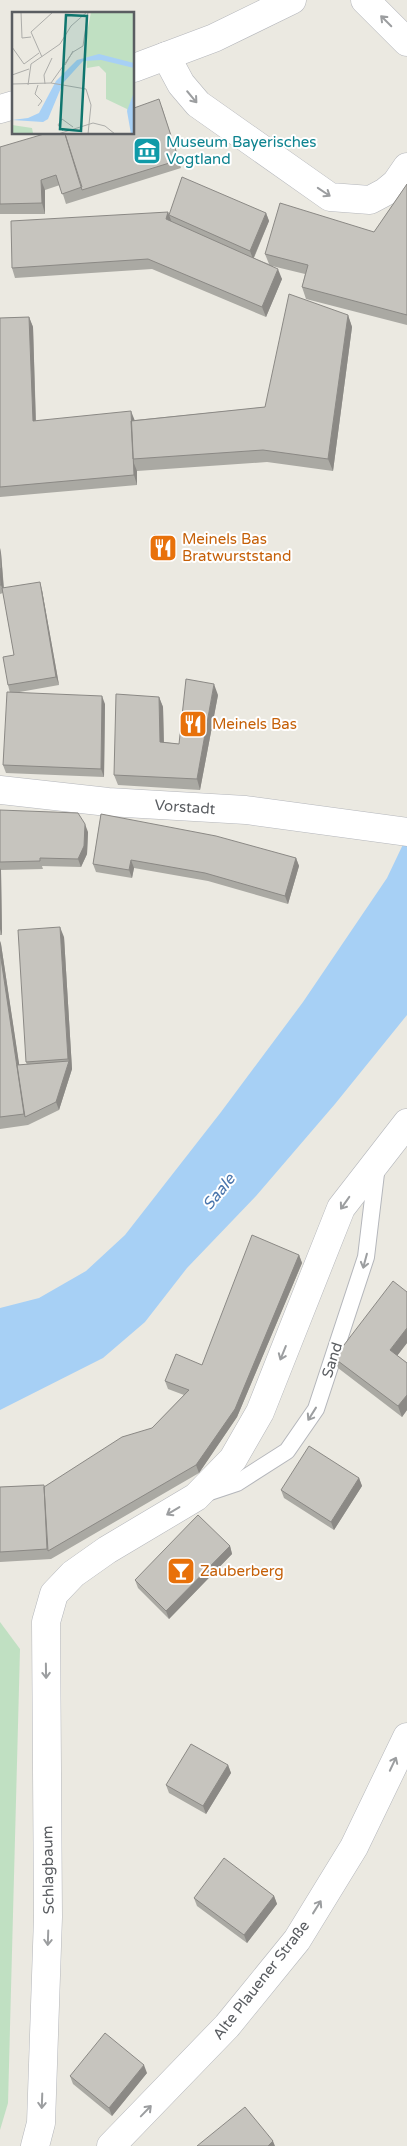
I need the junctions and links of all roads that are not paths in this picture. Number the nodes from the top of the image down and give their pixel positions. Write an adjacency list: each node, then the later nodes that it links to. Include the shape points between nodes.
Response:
1 (292, 0): 4 (street, via 214,38)
2 (365, 0): 3 (street, one-way to 2)
3 (407, 42)
4 (166, 56): 5 (street); 8 (street, one-way to 8, via 181,84 198,104 330,197 370,200 386,192)
5 (135, 68)
6 (12, 106): 7 (street)
7 (0, 110)
8 (407, 167)
9 (0, 790): 10 (street, Vorstadt, via 108,802 246,810)
10 (407, 832)
11 (407, 1123): 12 (street, Sand)
12 (378, 1161): 13 (street, Sand, one-way to 13, via 341,1208 260,1412 233,1459); 13 (lane, Sand, one-way to 13, via 366,1257 316,1409 287,1451 237,1483)
13 (196, 1497): 14 (street, Sand, one-way to 14, via 107,1550 73,1574)
14 (54, 1594): 16 (street, Schlagbaum, one-way to 16, via 46,1622 48,1917 41,2123)
15 (407, 1737): 17 (street, Alte Plauener Straße, one-way to 15, via 227,2026 297,1940 354,1846)
16 (35, 2146)
17 (111, 2146)

